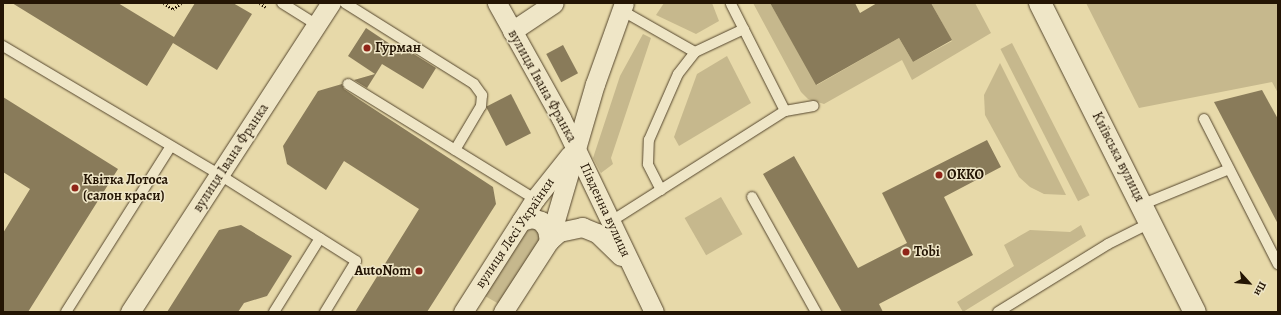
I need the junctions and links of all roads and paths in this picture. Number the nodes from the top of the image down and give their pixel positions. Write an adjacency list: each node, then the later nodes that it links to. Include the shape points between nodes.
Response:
1 (164, 3): 2 (path, via 173,9)
2 (181, 3)
3 (282, 3): 11 (lane)
4 (331, 3): 11 (street, вулиця Івана Франка)
5 (344, 3): 22 (lane, via 474,84 482,95 481,106)
6 (497, 3): 13 (street, вулиця Івана Франка)
7 (554, 3): 13 (street)
8 (1040, 3): 28 (main road, Київська вулиця)
9 (732, 4): 12 (lane)
10 (629, 7): 15 (lane); 21 (street, via 614,32)
11 (317, 25): 24 (street, вулиця Івана Франка)
12 (744, 29): 15 (lane); 18 (lane)
13 (512, 31): 21 (street, вулиця Івана Франка)
14 (4, 49): 20 (lane)
15 (694, 52): 25 (lane, via 678,74 649,140 648,164)
16 (348, 84): 22 (lane)
17 (814, 106): 18 (lane)
18 (785, 111): 25 (lane)
19 (1204, 119): 23 (lane)
20 (171, 146): 24 (lane); 35 (lane)
21 (576, 148): 27 (street, вулиця Лесі Українки); 30 (street, Південна вулиця); 32 (street, вулиця Лесі Українки)
22 (455, 150): 27 (lane)
23 (1229, 169): 28 (lane); 33 (lane)
24 (220, 175): 31 (lane); 36 (street, вулиця Івана Франка)
25 (661, 190): 30 (lane)
26 (752, 196): 42 (lane)
27 (535, 199): 29 (street, вулиця Лесі Українки)
28 (1146, 214): 43 (lane, via 1108,244); 44 (main road, Київська вулиця)
29 (521, 221): 32 (street, via 532,218 541,221 547,229); 39 (street, вулиця Лесі Українки)
30 (610, 222): 34 (street, Південна вулиця)
31 (320, 238): 37 (lane); 38 (lane, via 356,261)
32 (549, 241): 34 (street, Південна вулиця, via 559,232 582,227 597,233 611,244); 40 (street, вулиця Лесі Українки)
33 (1278, 264)
34 (634, 272): 41 (street, Південна вулиця)
35 (66, 312)
36 (130, 312)
37 (274, 312)
38 (325, 312)
39 (463, 312)
40 (503, 312)
41 (654, 312)
42 (816, 312)
43 (998, 312)
44 (1195, 312)

